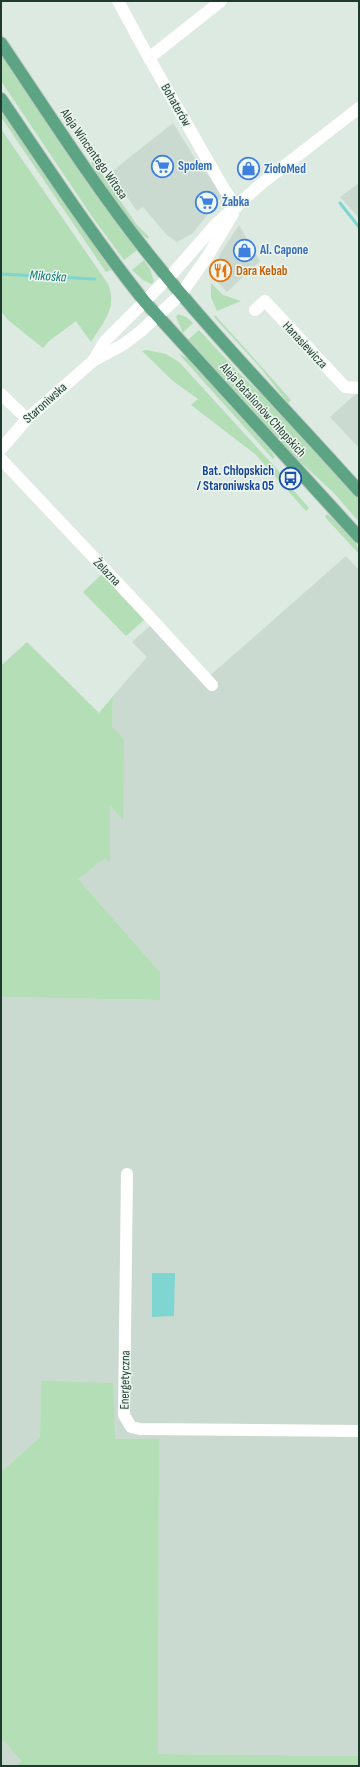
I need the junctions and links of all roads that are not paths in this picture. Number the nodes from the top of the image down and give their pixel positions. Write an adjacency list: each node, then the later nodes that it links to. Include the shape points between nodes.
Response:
1 (118, 1): 4 (street, Bohaterów)
2 (221, 1): 4 (street)
3 (1, 43): 8 (main road, Aleja Wincentego Witosa, via 105,196)
4 (149, 58): 7 (street, Bohaterów)
5 (1, 99): 10 (main road, via 84,221)
6 (359, 108): 7 (street, Staroniwska, via 266,180)
7 (236, 207): 8 (street, Staroniwska, via 208,233); 9 (street, Staroniwska, via 207,257)
8 (168, 278): 9 (main road, Aleja Batalionów Chłopskich); 10 (street, Staroniwska)
9 (181, 294): 12 (street, Staroniwska); 19 (main road, Aleja Batalionów Chłopskich)
10 (146, 302): 12 (main road, Aleja Batalionów Chłopskich); 13 (street, Staroniwska, via 105,341)
11 (255, 310): 14 (street, Hanasiewicza, via 264,302 344,387)
12 (158, 316): 13 (street, Staroniwska, via 124,344); 20 (main road, Aleja Batalionów Chłopskich)
13 (93, 361): 16 (street, Staroniwska)
14 (359, 388)
15 (1, 394): 16 (street)
16 (27, 419): 17 (street, Staroniwska)
17 (1, 449)
18 (1, 459): 21 (street, Żelazna)
19 (359, 491)
20 (359, 537)
21 (212, 685)
22 (127, 1174): 23 (street, Energetyczna, via 124,1415 131,1427)
23 (359, 1431)

